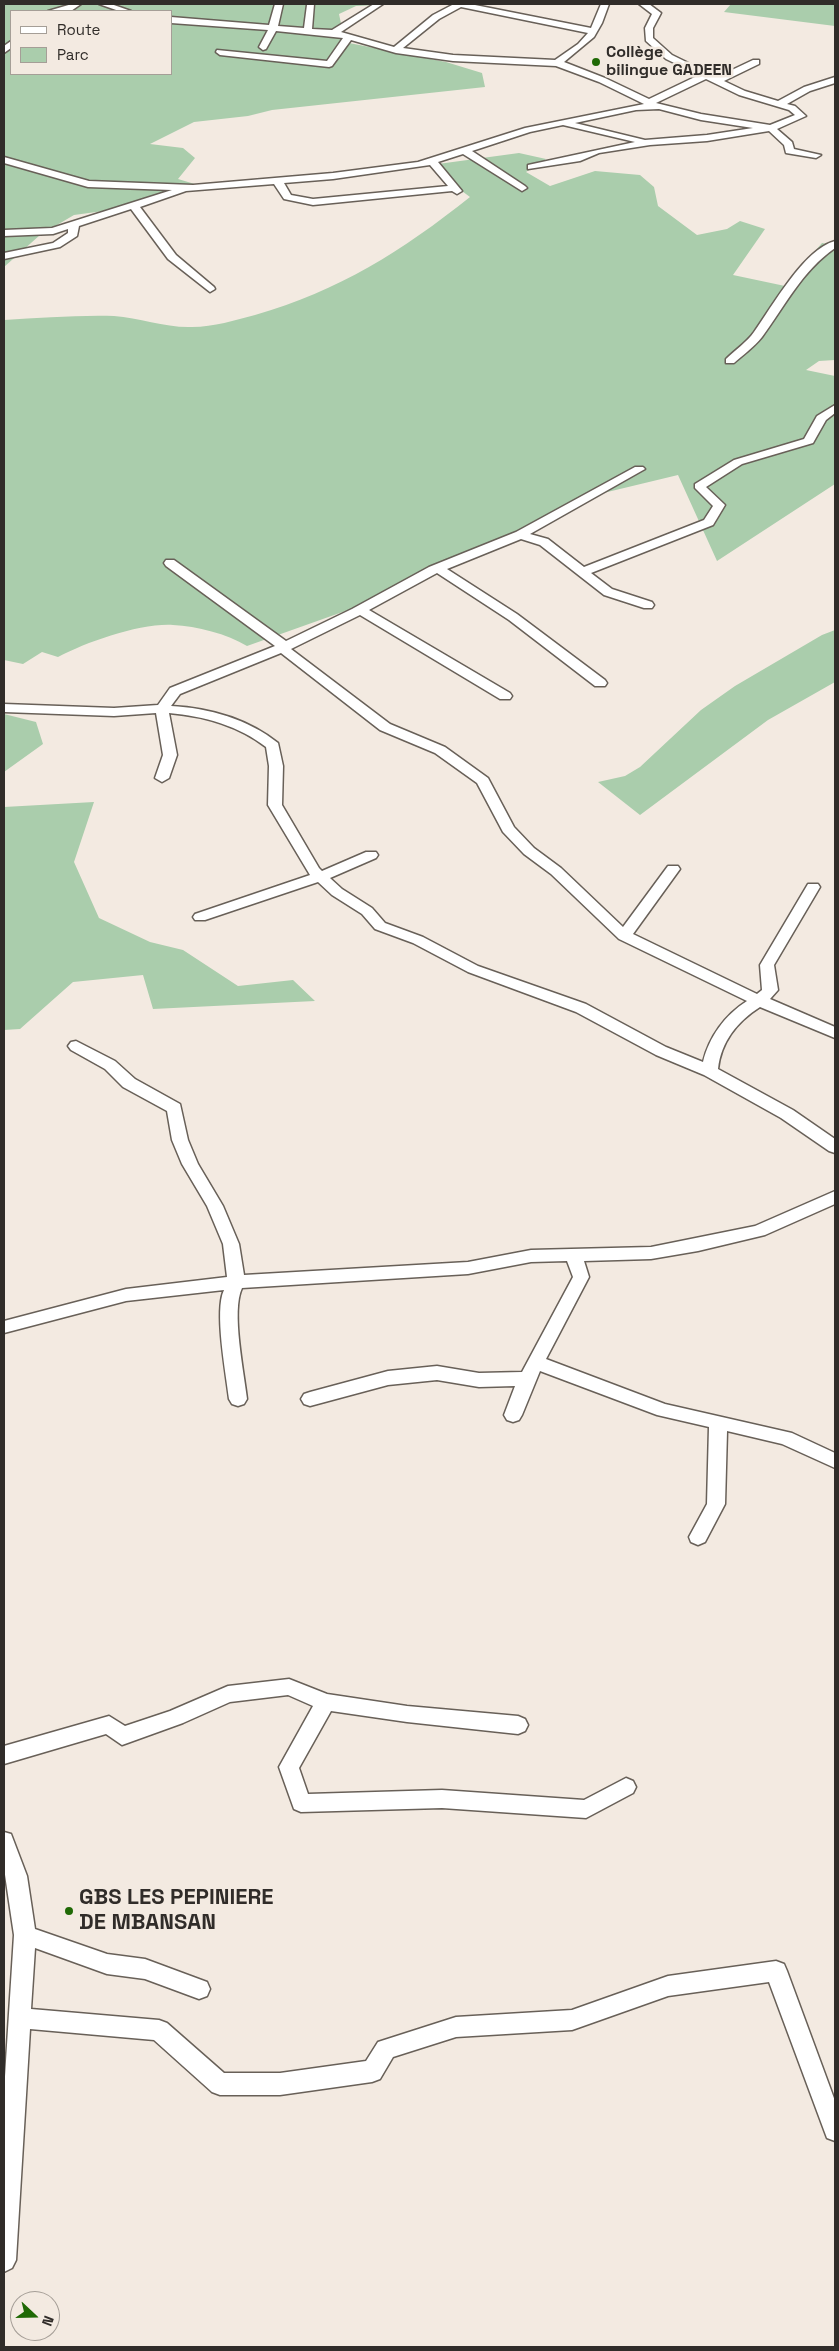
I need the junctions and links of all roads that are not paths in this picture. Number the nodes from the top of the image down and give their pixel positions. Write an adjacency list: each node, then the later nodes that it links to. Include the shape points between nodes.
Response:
1 (77, 4): 9 (street)
2 (100, 4): 10 (street)
3 (278, 4): 12 (street)
4 (379, 4): 15 (street)
5 (459, 4): 14 (street); 18 (street, via 436,17)
6 (605, 4): 14 (street)
7 (643, 4): 22 (street, via 657,13 649,28 649,39 669,57)
8 (311, 5): 13 (street)
9 (58, 10)
10 (123, 10)
11 (172, 20): 12 (street)
12 (273, 27): 13 (street); 17 (street)
13 (308, 29): 15 (street)
14 (593, 31): 20 (street, via 582,45)
15 (334, 33): 16 (street)
16 (349, 37): 18 (street); 19 (street, via 329,64)
17 (263, 47)
18 (396, 50): 20 (street, via 453,58)
19 (220, 52)
20 (557, 62): 26 (street)
21 (756, 62): 23 (street)
22 (706, 75): 23 (street); 26 (street)
23 (718, 80): 25 (street)
24 (835, 80): 25 (street, via 807,89)
25 (779, 104): 28 (street, via 792,108 801,116)
26 (654, 105): 27 (street); 28 (street, via 701,117)
27 (561, 123): 29 (street); 30 (street)
28 (771, 128): 29 (street, via 707,138); 31 (street, via 789,144 789,151)
29 (650, 142): 34 (street)
30 (464, 150): 33 (street); 37 (street)
31 (816, 155)
32 (4, 160): 36 (street, via 88,184)
33 (433, 162): 35 (street); 35 (street, via 456,190 313,202 286,197)
34 (531, 167)
35 (277, 180): 36 (street)
36 (186, 188): 38 (street)
37 (522, 188)
38 (134, 206): 39 (street); 43 (street, via 172,257)
39 (74, 224): 40 (street, via 44,232); 42 (street, via 73,234 56,245)
40 (4, 233)
41 (835, 244): 44 (street, via 817,256 782,296 757,336)
42 (4, 256)
43 (210, 289)
44 (730, 361)
45 (835, 408): 50 (street, via 821,418 809,441 738,462 698,486 719,506 709,522)
46 (639, 469): 47 (street)
47 (520, 535): 49 (street); 50 (street, via 544,542)
48 (170, 563): 53 (street, via 280,642)
49 (438, 568): 52 (street); 54 (street, via 513,617)
50 (582, 572): 51 (street, via 608,592)
51 (648, 605)
52 (360, 610): 53 (street); 55 (street)
53 (282, 648): 57 (street, via 175,691); 64 (street, via 385,727 440,750 483,782 508,830)
54 (600, 682)
55 (505, 696)
56 (4, 708): 57 (street, via 114,712)
57 (162, 709): 58 (street, via 170,755); 61 (street, via 182,710 232,723 273,746 275,805)
58 (162, 778)
59 (371, 855): 61 (street)
60 (673, 869): 64 (street)
61 (320, 877): 63 (street); 68 (street, via 368,911 380,926 418,940 473,969 581,1008 661,1051)
62 (812, 887): 65 (street, via 767,965 770,990)
63 (200, 917)
64 (624, 936): 65 (street, via 718,983)
65 (762, 1000): 66 (street); 68 (street, via 746,1010 721,1036 710,1059)
66 (835, 1033)
67 (76, 1046): 72 (street, via 110,1065 129,1084 174,1108 180,1140 231,1244)
68 (710, 1071): 69 (street, via 787,1114)
69 (835, 1147)
70 (835, 1197): 71 (street, via 758,1231 698,1245 651,1252)
71 (573, 1255): 72 (street, via 531,1256 468,1268); 74 (street, via 581,1278)
72 (236, 1282): 73 (street, via 118,1296); 76 (street, via 229,1297)
73 (5, 1324)
74 (536, 1362): 75 (street); 79 (street, via 663,1410)
75 (527, 1379): 77 (street, via 479,1380 437,1373 388,1378); 78 (street)
76 (238, 1398)
77 (310, 1399)
78 (513, 1415)
79 (718, 1422): 80 (street, via 786,1438); 81 (street, via 716,1504)
80 (835, 1461)
81 (698, 1537)
82 (326, 1702): 83 (street); 84 (street, via 289,1687 228,1694 122,1736 109,1725); 85 (street, via 289,1767 301,1804 442,1799 586,1809)
83 (518, 1725)
84 (4, 1754)
85 (626, 1787)
86 (4, 1844): 87 (street, via 16,1876)
87 (25, 1935): 88 (street, via 107,1964 145,1969); 89 (street)
88 (199, 1989)
89 (19, 2018): 90 (street, via 159,2030 220,2084 280,2084 372,2071 386,2049 456,2027 572,2020 668,1986 776,1971); 91 (street)
90 (835, 2130)
91 (4, 2260)

